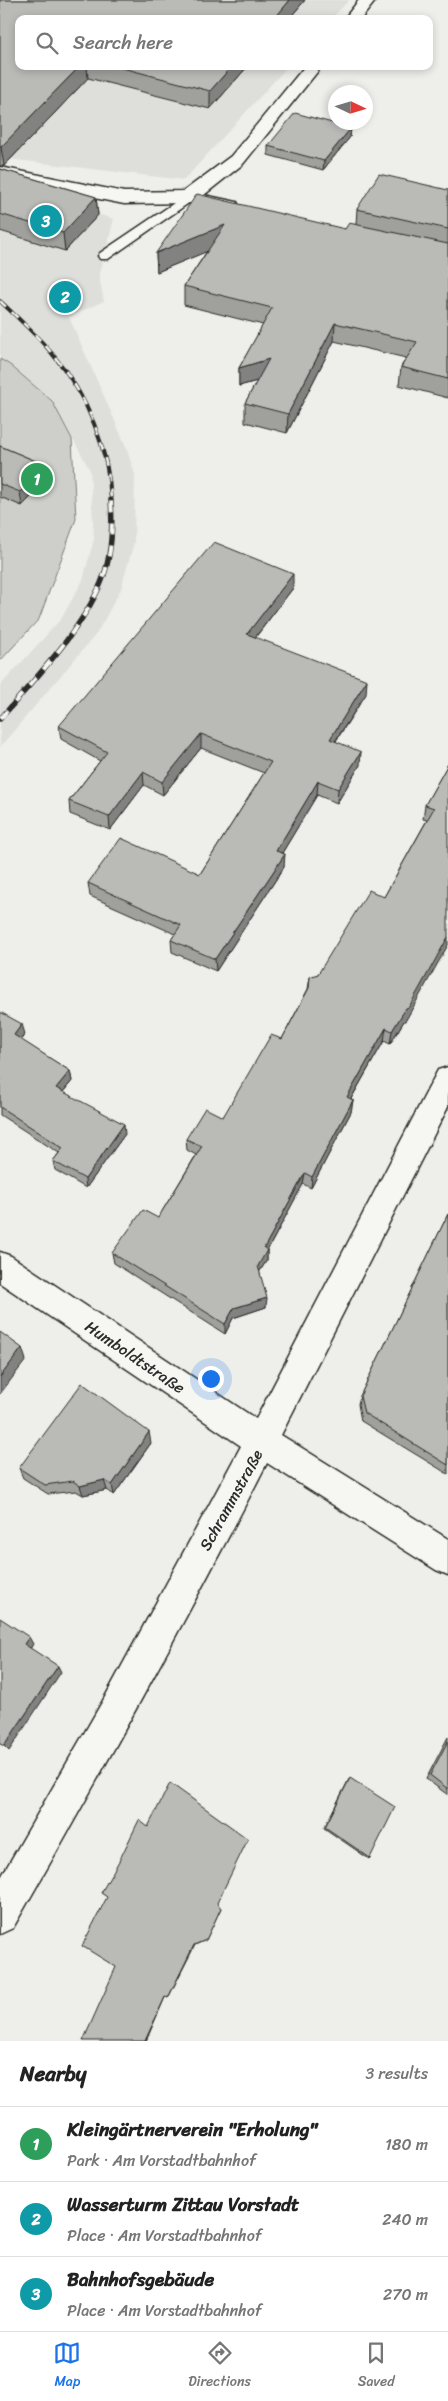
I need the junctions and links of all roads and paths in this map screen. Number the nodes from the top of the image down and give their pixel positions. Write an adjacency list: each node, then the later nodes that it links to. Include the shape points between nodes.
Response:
1 (368, 0): 2 (main road)
2 (355, 15)
3 (311, 70): 5 (main road, via 237,160)
4 (0, 174): 5 (main road, via 124,198)
5 (189, 197): 6 (main road); 7 (lane)
6 (252, 210)
7 (104, 256)
8 (448, 1079): 10 (main road, Schrammstraße)
9 (0, 1266): 10 (main road, Humboldtstraße)
10 (263, 1442): 11 (main road, Humboldtstraße); 12 (main road, Schrammstraße, via 70,1796)
11 (448, 1558)
12 (0, 1915)

